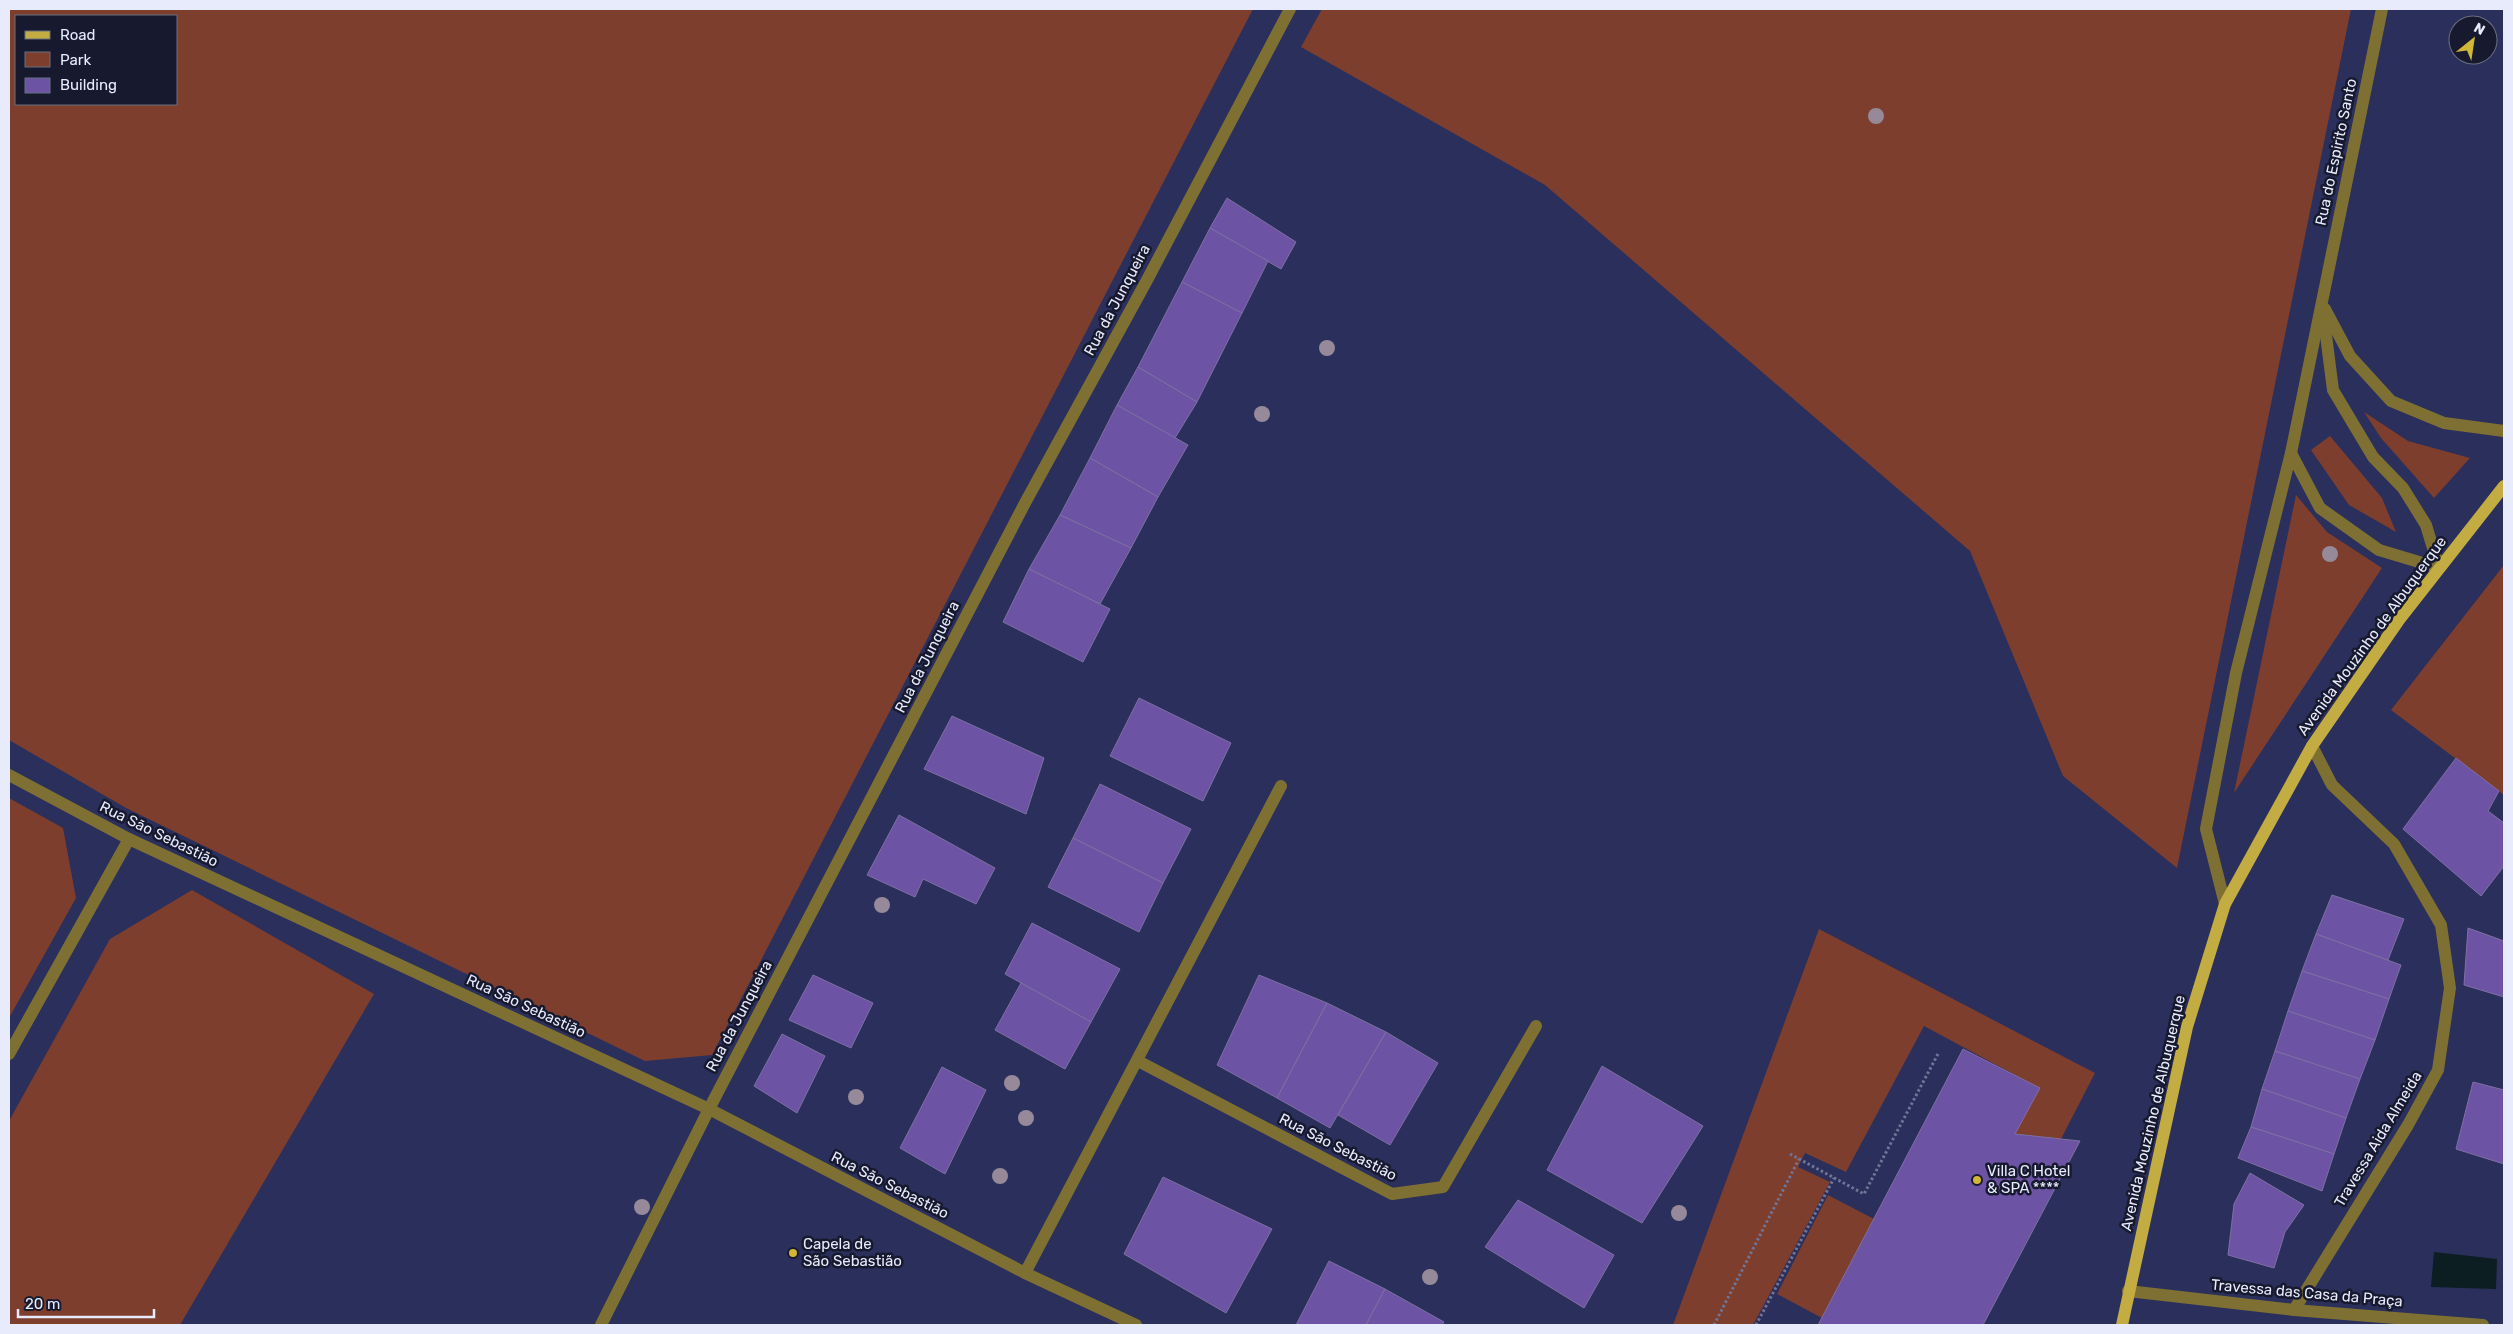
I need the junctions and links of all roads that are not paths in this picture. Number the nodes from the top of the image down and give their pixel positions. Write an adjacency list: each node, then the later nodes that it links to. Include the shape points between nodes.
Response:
1 (1290, 9): 16 (street, Rua da Junqueira, via 1026,503)
2 (2382, 9): 3 (street, Rua do Espirito Santo)
3 (2321, 302): 4 (street, via 2350,356 2391,400 2444,423); 5 (street, Rua do Espirito Santo); 7 (street, via 2333,390 2373,457 2403,488 2426,525)
4 (2504, 431)
5 (2291, 453): 7 (street, via 2320,508 2380,550); 12 (street, Rua do Espirito Santo, via 2236,673 2206,829)
6 (2504, 486): 7 (main road, Avenida Mouzinho de Albuquerque)
7 (2439, 568): 8 (main road, Avenida Mouzinho de Albuquerque)
8 (2312, 746): 12 (main road, Avenida Mouzinho de Albuquerque); 19 (street, Travessa Aida Almeida, via 2332,785 2394,844 2441,925 2450,988 2438,1070 2408,1125)
9 (9, 775): 11 (street, Rua São Sebastião)
10 (1282, 786): 15 (street)
11 (129, 840): 14 (street); 16 (street, Rua São Sebastião)
12 (2225, 904): 18 (main road, Avenida Mouzinho de Albuquerque, via 2187,1027)
13 (1536, 1026): 15 (street, Rua São Sebastião, via 1443,1187 1392,1194)
14 (9, 1054)
15 (1138, 1062): 17 (street)
16 (709, 1109): 17 (street, Rua São Sebastião); 20 (street, Rua da Junqueira)
17 (1026, 1273): 21 (street, Rua São Sebastião)
18 (2128, 1291): 19 (street, Travessa das Casa da Praça); 22 (main road, Avenida Mouzinho de Albuquerque)
19 (2294, 1310): 23 (street, Travessa das Casa da Praça)
20 (601, 1325)
21 (1136, 1325)
22 (2122, 1325)
23 (2483, 1325)

